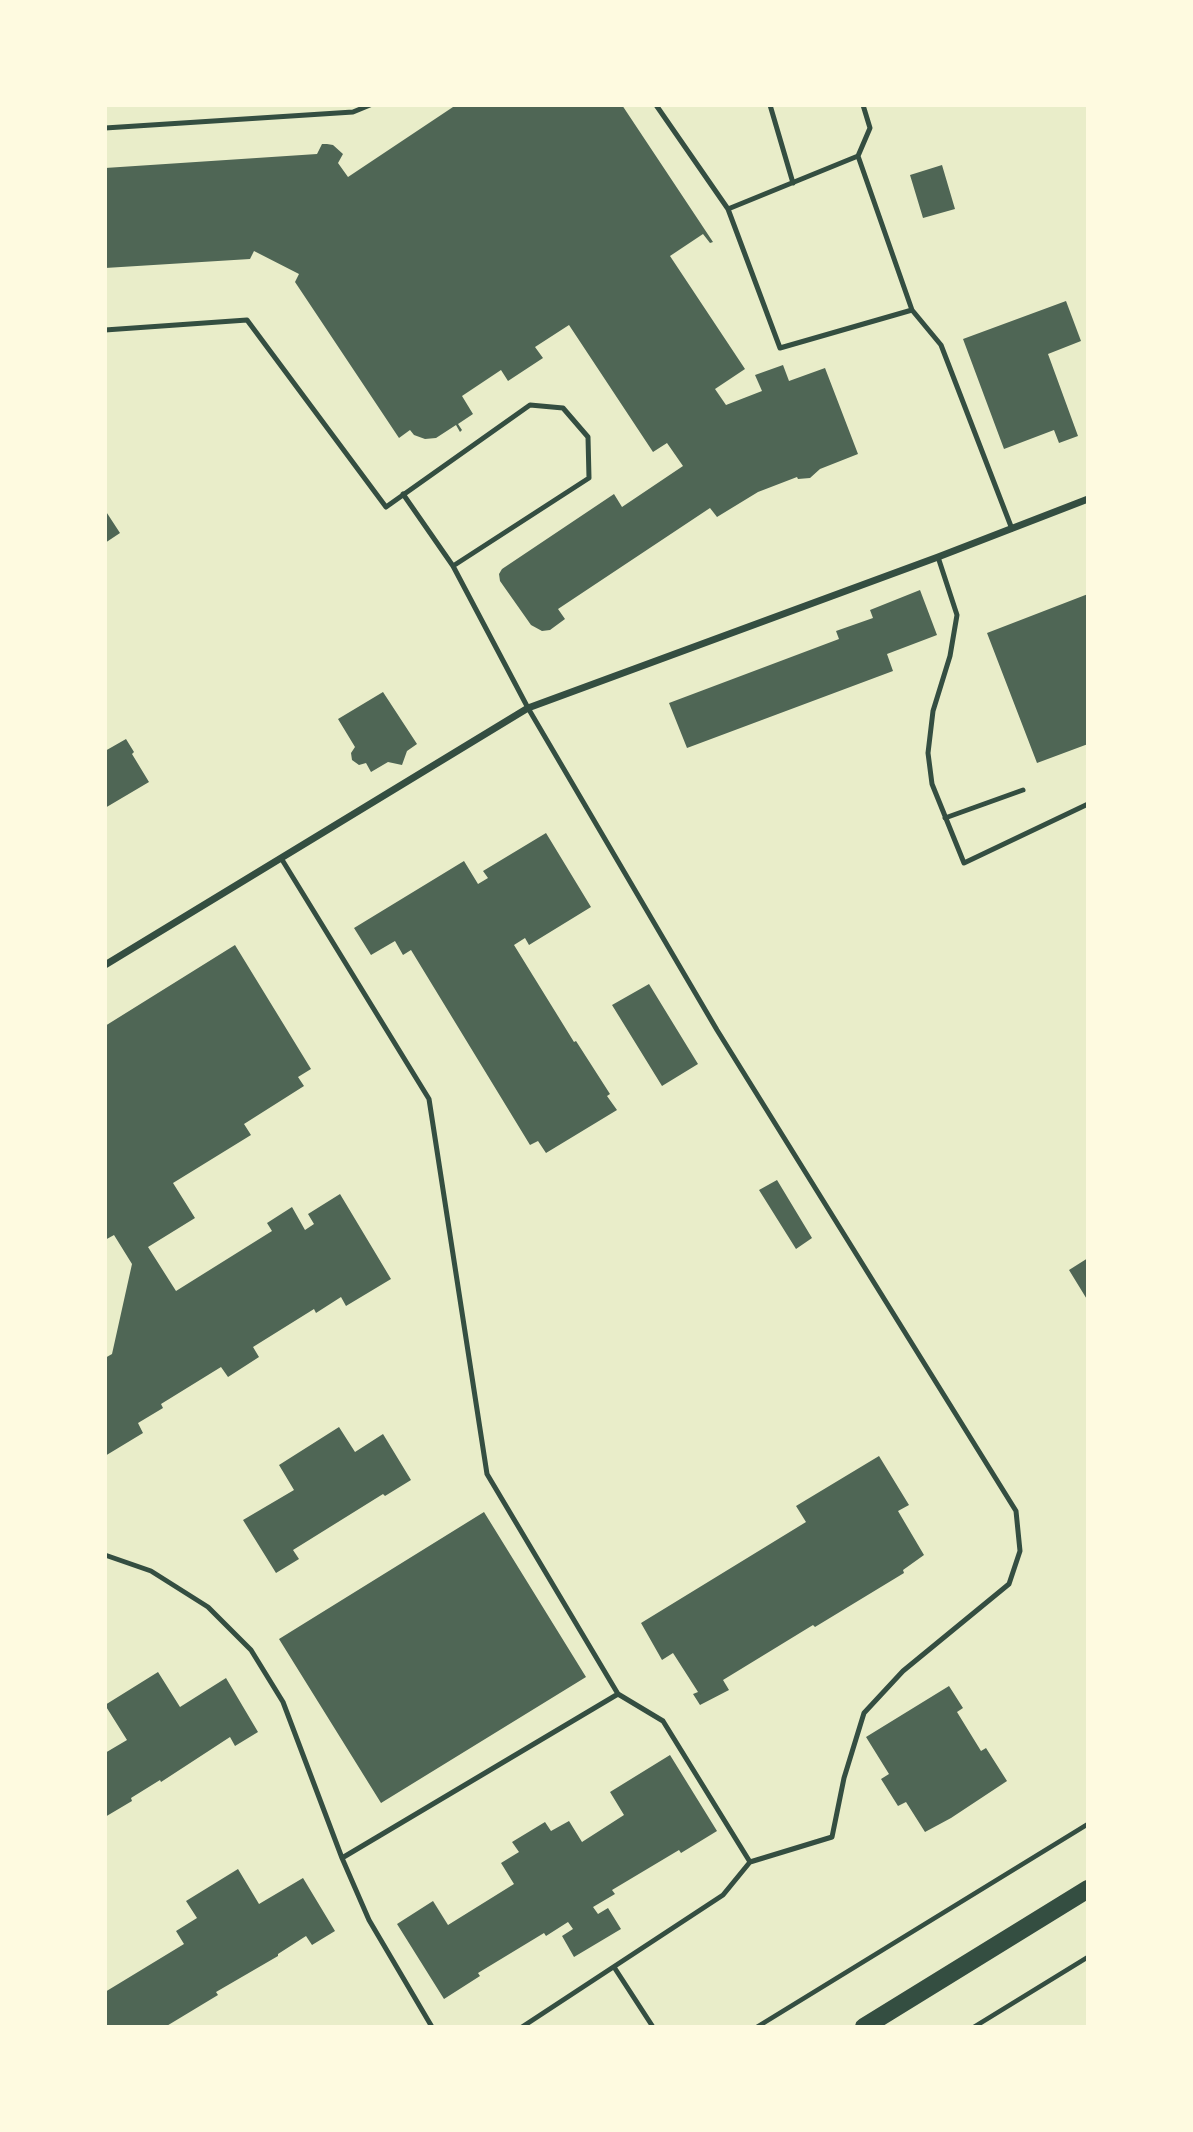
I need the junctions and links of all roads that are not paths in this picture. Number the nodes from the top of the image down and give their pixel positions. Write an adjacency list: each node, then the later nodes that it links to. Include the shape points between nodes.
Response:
1 (370, 105): 5 (lane, via 353,112)
2 (656, 105): 8 (lane)
3 (770, 105): 7 (lane)
4 (863, 105): 6 (lane, via 870,128)
5 (105, 128)
6 (858, 156): 7 (lane); 9 (lane)
7 (793, 183): 8 (lane)
8 (728, 209): 9 (lane, via 780,348)
9 (912, 310): 13 (lane, via 941,345)
10 (105, 330): 11 (lane, via 247,320 386,507)
11 (403, 494): 15 (lane); 15 (lane, via 530,405 563,408 588,437 589,478)
12 (1088, 499): 13 (street)
13 (1012, 529): 14 (street)
14 (938, 557): 16 (street); 19 (lane, via 957,615 933,711 928,753 932,784)
15 (453, 566): 16 (lane)
16 (528, 708): 20 (street); 25 (lane, via 718,1030 1016,1511 1020,1551 1009,1584 903,1671 864,1713 832,1837)
17 (1023, 790): 19 (lane)
18 (1088, 804): 19 (lane, via 964,863)
19 (945, 818)
20 (281, 858): 21 (street); 23 (lane, via 429,1099 487,1474)
21 (105, 965)
22 (105, 1555): 24 (lane, via 151,1572 208,1607 251,1650 284,1702)
23 (618, 1694): 24 (lane); 25 (lane, via 663,1721)
24 (342, 1858): 28 (lane, via 369,1920)
25 (750, 1861): 27 (lane, via 723,1895)
26 (1088, 1889): 31 (main road)
27 (614, 1966): 29 (lane); 30 (lane)
28 (432, 2027)
29 (522, 2027)
30 (653, 2027)
31 (864, 2027)

